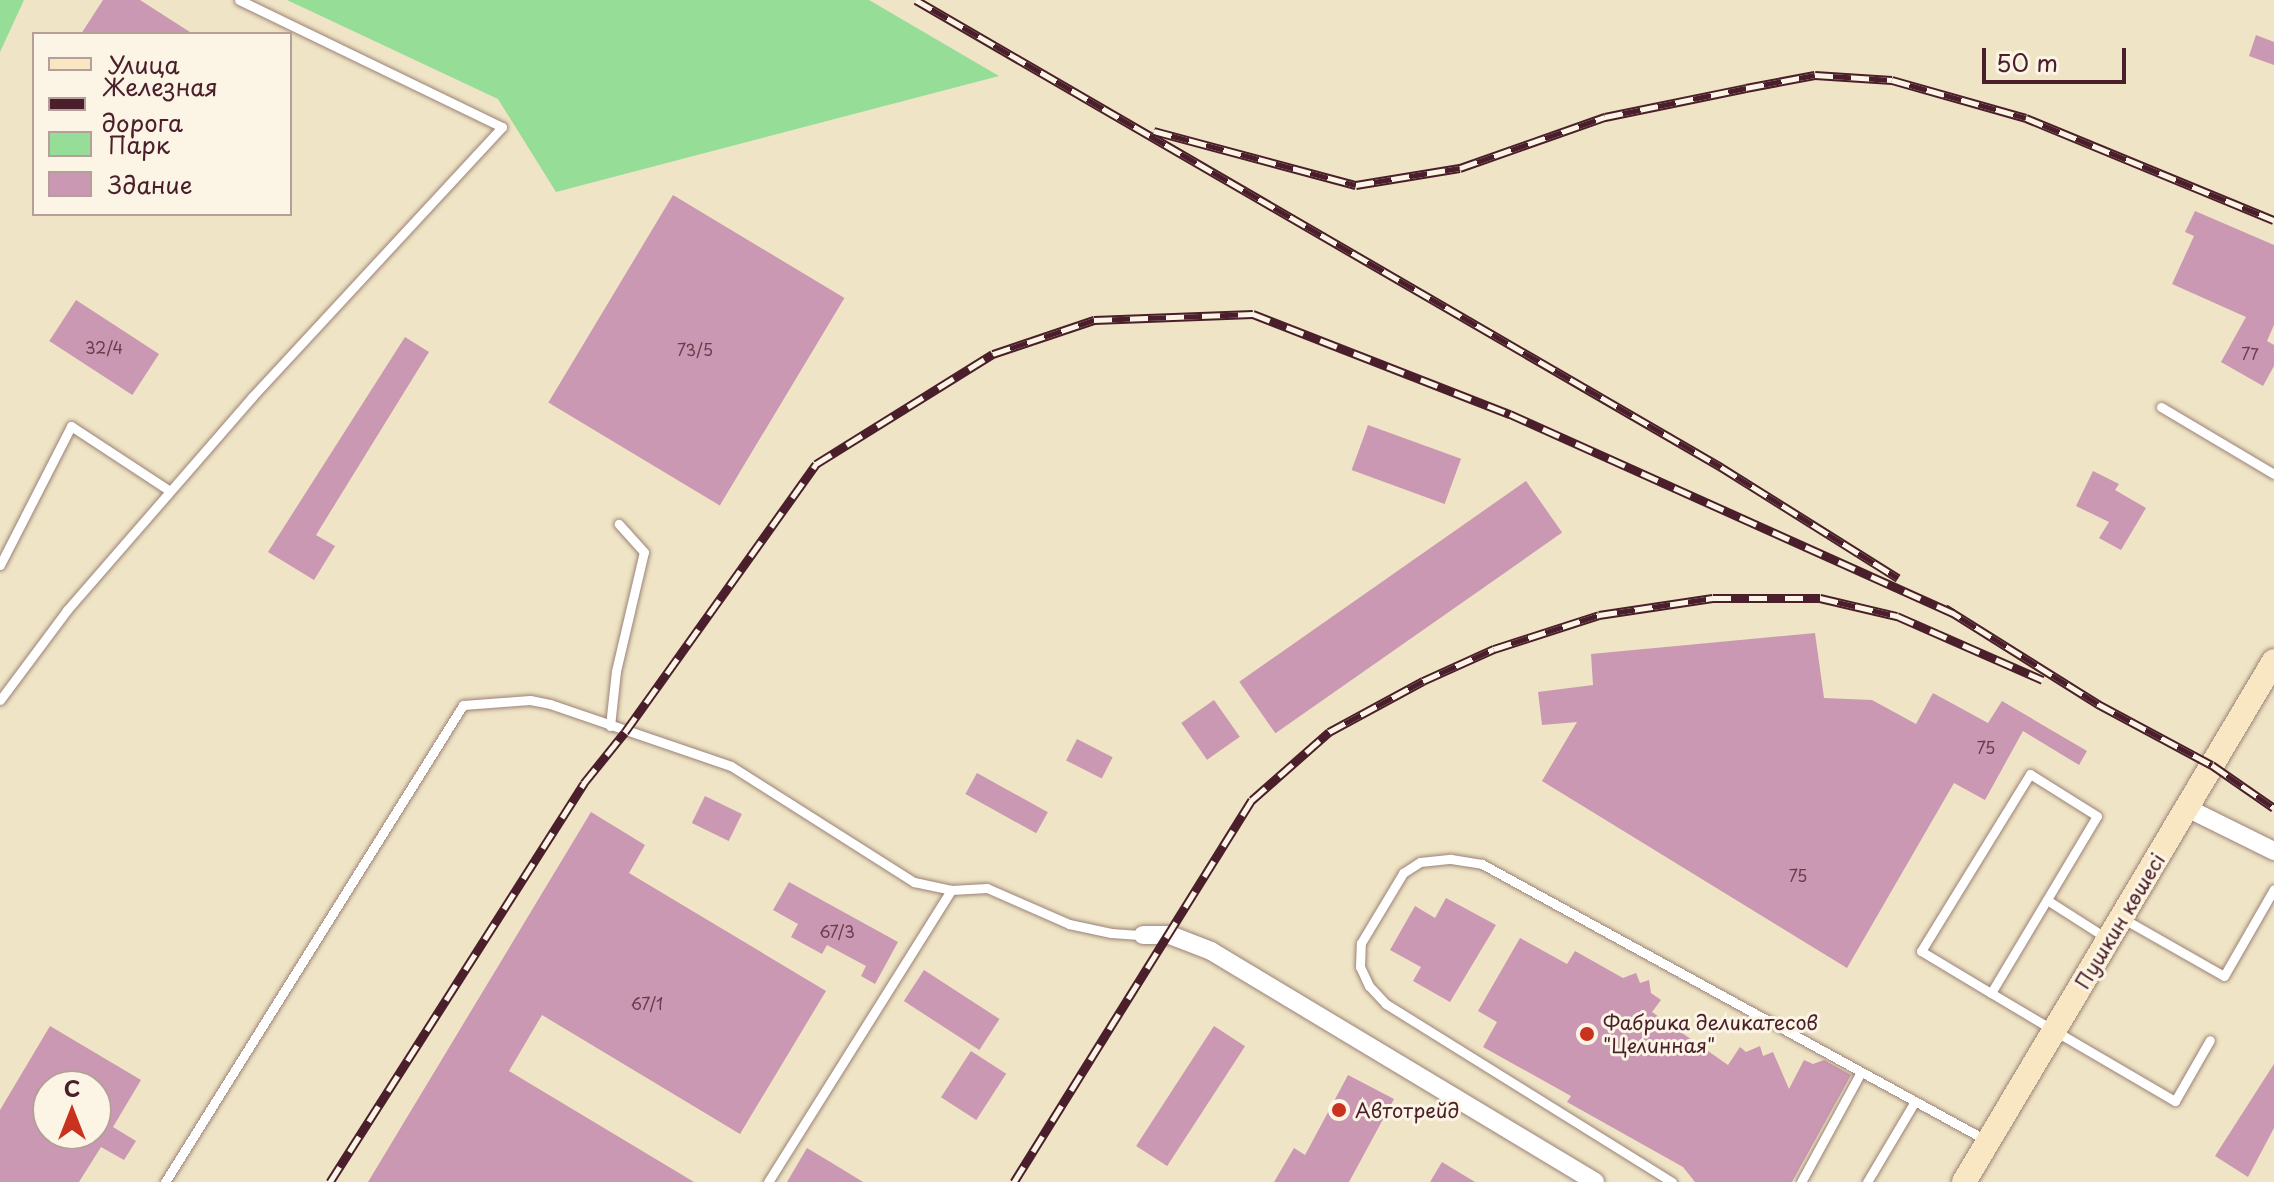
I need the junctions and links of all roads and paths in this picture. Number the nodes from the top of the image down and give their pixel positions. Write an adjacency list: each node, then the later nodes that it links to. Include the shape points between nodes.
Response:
1 (239, 0): 4 (lane, via 502,127)
2 (2161, 407): 3 (lane)
3 (2274, 474)
4 (170, 491): 6 (lane, via 71,426); 8 (lane, via 67,610)
5 (619, 524): 9 (lane, via 644,552 616,671)
6 (0, 565)
7 (2274, 661): 10 (main road, Пушкин көшесі)
8 (0, 700)
9 (610, 726): 13 (lane, via 731,766 914,882); 24 (lane, via 530,700 463,705)
10 (2187, 808): 11 (street); 15 (main road, Пушкин көшесі)
11 (2274, 851)
12 (2274, 889): 15 (lane, via 2224,976)
13 (951, 890): 16 (lane, via 987,888 1069,924); 25 (lane)
14 (2047, 900): 17 (lane); 18 (lane); 18 (lane, via 2097,816 2030,774 1921,951)
15 (2122, 918): 17 (main road, Пушкин көшесі)
16 (1143, 935): 26 (street, via 1170,935 1211,951)
17 (2109, 940): 19 (main road, Пушкин көшесі)
18 (1991, 993): 19 (lane)
19 (2055, 1031): 20 (lane, via 2175,1101); 23 (main road, Пушкин көшесі)
20 (2210, 1040)
21 (1861, 1072): 22 (lane); 27 (lane, via 1482,864 1420,862 1403,873 1361,943 1360,967 1369,986 1386,1004); 28 (lane)
22 (1915, 1101): 23 (lane); 29 (lane)
23 (1989, 1142): 30 (main road, Пушкин көшесі)
24 (165, 1182)
25 (768, 1182)
26 (1595, 1182)
27 (1672, 1182)
28 (1801, 1182)
29 (1867, 1182)
30 (1964, 1182)

